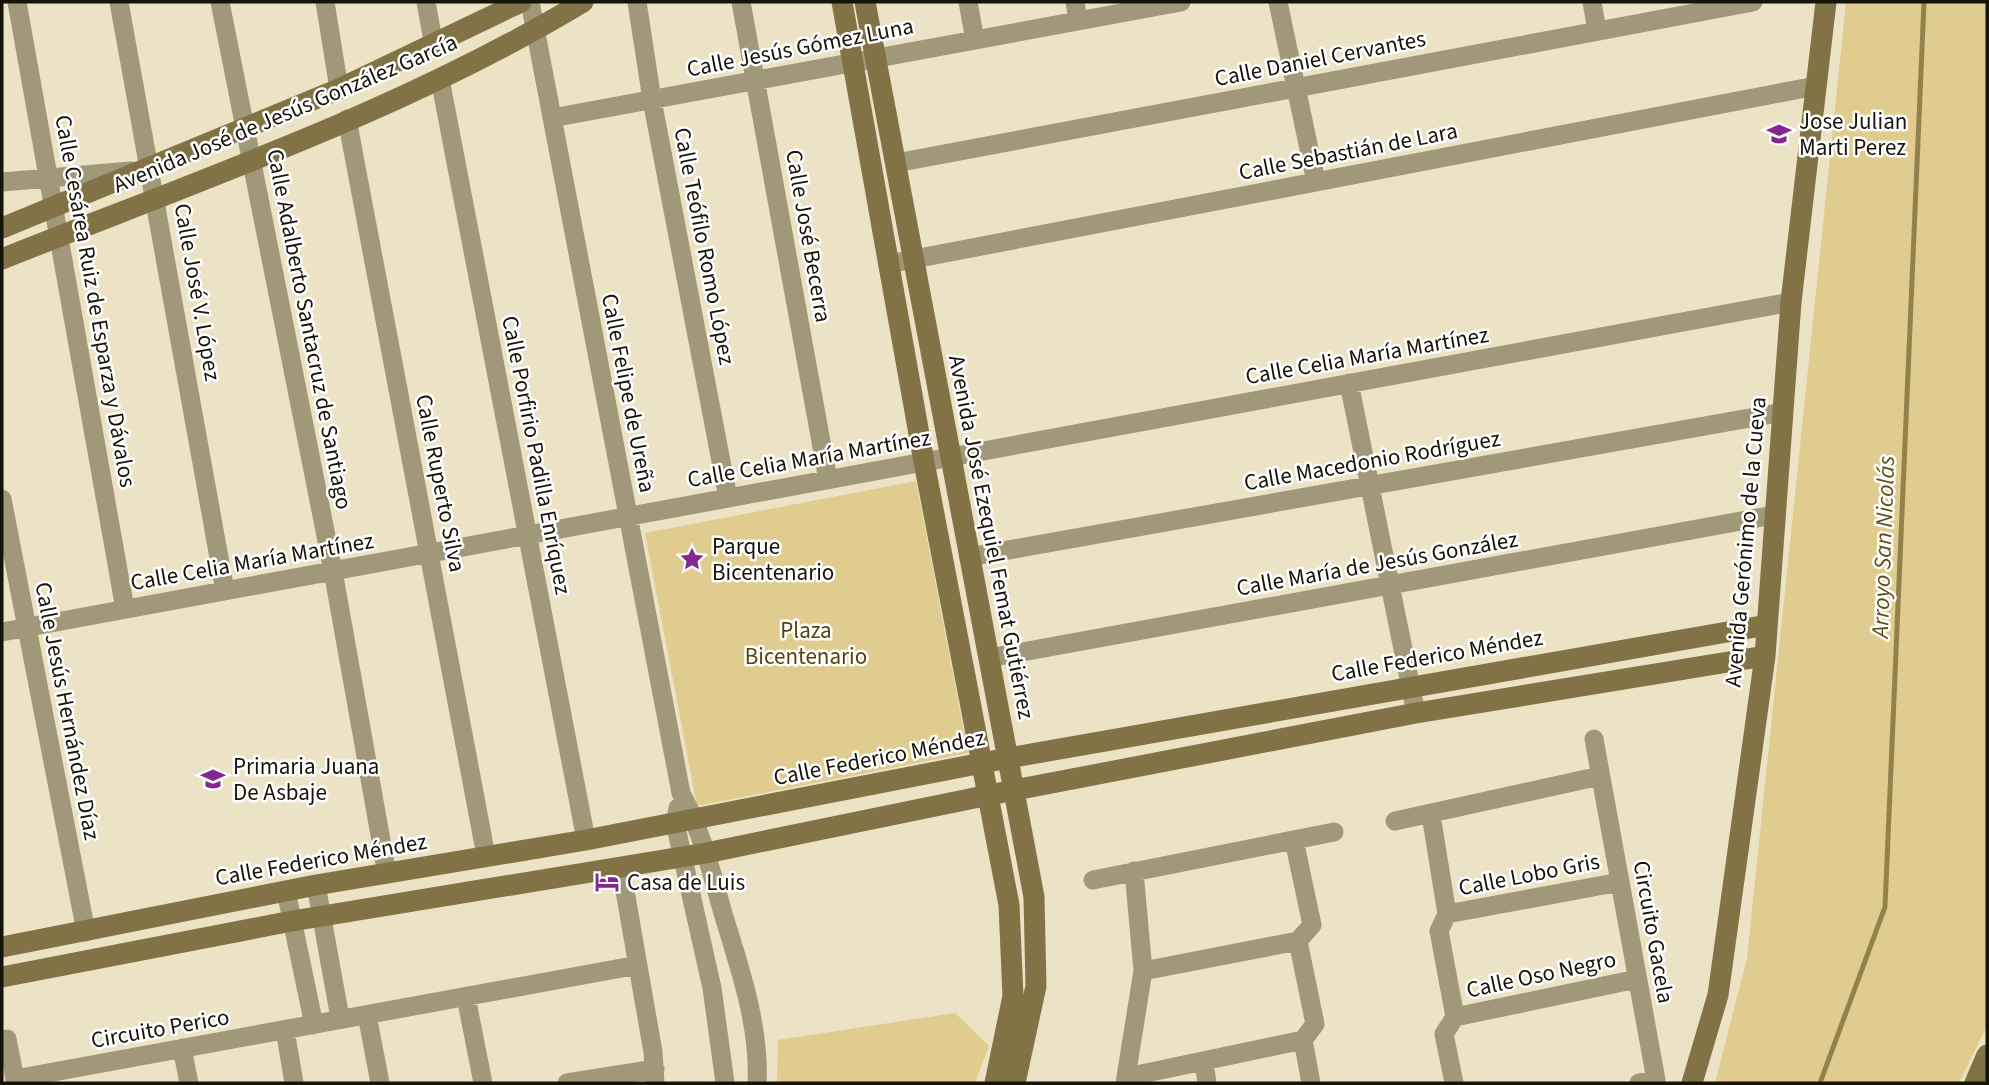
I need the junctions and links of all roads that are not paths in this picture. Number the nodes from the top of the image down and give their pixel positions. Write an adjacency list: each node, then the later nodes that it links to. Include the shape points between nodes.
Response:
1 (17, 2): 38 (street, Calle Cesárea Ruiz de Esparza y Dávalos)
2 (120, 2): 37 (street, Calle José V. López)
3 (220, 2): 34 (street, Calle Adalberto Santacruz de Santiago)
4 (325, 2): 30 (street)
5 (426, 2): 23 (street)
6 (521, 2): 23 (street, Avenida José de Jesús González García)
7 (530, 2): 20 (street, Calle Felipe de Ureña)
8 (583, 2): 20 (street, Avenida José de Jesús González García)
9 (637, 2): 31 (street, Calle Teófilo Romo López)
10 (741, 2): 27 (street, Calle José Becerra)
11 (842, 2): 25 (street)
12 (865, 2): 24 (street, Avenida José Ezequiel Femat Gutiérrez)
13 (968, 2): 22 (street)
14 (1181, 2): 19 (street, Calle Jesús Gómez Luna)
15 (1278, 2): 29 (street)
16 (1592, 2): 21 (street)
17 (1753, 2): 21 (street, Calle Daniel Cervantes)
18 (1827, 2): 28 (street, Avenida Gerónimo de la Cueva)
19 (1077, 11): 22 (street, Calle Jesús Gómez Luna)
20 (535, 30): 26 (street, Avenida José de Jesús González García); 32 (street, Calle Felipe de Ureña)
21 (1597, 31): 29 (street, Calle Daniel Cervantes)
22 (975, 40): 24 (street, Calle Jesús Gómez Luna)
23 (434, 46): 30 (street, Avenida José de Jesús González García)
24 (875, 58): 25 (street, Calle Jesús Gómez Luna); 36 (street, Avenida José Ezequiel Femat Gutiérrez)
25 (852, 63): 27 (street, Calle Jesús Gómez Luna); 47 (street)
26 (440, 79): 33 (street, Avenida José de Jesús González García); 59 (street, Calle Porfirio Padilla Enríquez)
27 (755, 81): 31 (street, Calle Jesús Gómez Luna); 53 (street, Calle José Becerra)
28 (1816, 86): 39 (street, Calle Sebastián de Lara); 48 (street, Avenida Gerónimo de la Cueva)
29 (1294, 88): 36 (street, Calle Daniel Cervantes); 39 (street)
30 (340, 89): 34 (street, Avenida José de Jesús González García)
31 (652, 100): 32 (street, Calle Jesús Gómez Luna); 55 (street, Calle Teófilo Romo López)
32 (552, 118): 58 (street, Calle Felipe de Ureña)
33 (347, 119): 35 (street, Avenida José de Jesús González García); 60 (street, Calle Ruperto Silva)
34 (243, 130): 35 (street, Calle Adalberto Santacruz de Santiago); 37 (street, Avenida José de Jesús González García)
35 (251, 159): 41 (street, Avenida José de Jesús González García); 62 (street, Calle Adalberto Santacruz de Santiago)
36 (896, 163): 46 (street, Avenida José Ezequiel Femat Gutiérrez)
37 (143, 168): 38 (street); 41 (street, Calle José V. López); 42 (street, Avenida José de Jesús González García)
38 (50, 179): 40 (street); 42 (street, Calle Cesárea Ruiz de Esparza y Dávalos)
39 (1316, 182): 46 (street, Calle Sebastián de Lara)
40 (2, 183)
41 (156, 196): 44 (street, Avenida José de Jesús González García); 64 (street, Calle José V. López)
42 (55, 206): 43 (street, Avenida José de Jesús González García); 44 (street, Calle Cesárea Ruiz de Esparza y Dávalos)
43 (2, 228)
44 (61, 236): 45 (street, Avenida José de Jesús González García); 65 (street, Calle Cesárea Ruiz de Esparza y Dávalos)
45 (2, 259)
46 (913, 260): 47 (street, Calle Sebastián de Lara); 51 (street, Avenida José Ezequiel Femat Gutiérrez)
47 (888, 264): 52 (street)
48 (1791, 302): 49 (street, Calle Celia María Martínez); 50 (street, Avenida Gerónimo de la Cueva)
49 (1349, 383): 51 (street, Calle Celia María Martínez); 54 (street)
50 (1783, 412): 54 (street, Calle Macedonio Rodríguez); 57 (street, Avenida Gerónimo de la Cueva)
51 (949, 457): 52 (street, Calle Celia María Martínez); 61 (street, Avenida José Ezequiel Femat Gutiérrez)
52 (924, 462): 53 (street, Calle Celia María Martínez); 75 (street)
53 (828, 480): 55 (street, Calle Celia María Martínez)
54 (1370, 486): 61 (street, Calle Macedonio Rodríguez); 63 (street)
55 (728, 498): 58 (street, Calle Celia María Martínez)
56 (2, 499): 67 (street, Calle Jesús Hernández Díaz)
57 (1774, 515): 63 (street, Calle María de Jesús González); 66 (street, Avenida Gerónimo de la Cueva)
58 (628, 516): 59 (street, Calle Celia María Martínez); 80 (street, Calle Felipe de Ureña)
59 (528, 535): 60 (street, Calle Celia María Martínez); 83 (street, Calle Porfirio Padilla Enríquez)
60 (430, 553): 62 (street, Calle Celia María Martínez); 86 (street, Calle Ruperto Silva)
61 (969, 557): 70 (street, Avenida José Ezequiel Femat Gutiérrez)
62 (333, 571): 64 (street, Calle Celia María Martínez); 89 (street, Calle Adalberto Santacruz de Santiago)
63 (1390, 585): 70 (street, Calle María de Jesús González); 71 (street)
64 (225, 591): 65 (street, Calle Celia María Martínez)
65 (125, 609): 67 (street, Calle Celia María Martínez)
66 (1767, 625): 69 (street, Avenida Gerónimo de la Cueva); 71 (street, Calle Federico Méndez)
67 (27, 627): 68 (street, Calle Celia María Martínez); 97 (street, Calle Jesús Hernández Díaz)
68 (2, 632)
69 (1765, 656): 72 (street); 131 (street, Avenida Gerónimo de la Cueva, via 1718,995)
70 (989, 658): 74 (street, Avenida José Ezequiel Femat Gutiérrez)
71 (1410, 686): 72 (street); 74 (street, Calle Federico Méndez)
72 (1416, 713): 77 (street)
73 (1594, 739): 76 (street, Circuito Gacela)
74 (1008, 758): 75 (street, Calle Federico Méndez); 77 (street, Avenida José Ezequiel Femat Gutiérrez)
75 (982, 764): 78 (street); 80 (street, Calle Federico Méndez)
76 (1600, 776): 79 (street); 91 (street, Circuito Gacela)
77 (1014, 790): 78 (street); 126 (street, Avenida José Ezequiel Femat Gutiérrez, via 1034,897 1037,986)
78 (989, 794): 85 (street); 125 (street, via 1009,905 1013,996)
79 (1431, 815): 81 (street); 94 (street)
80 (685, 821): 83 (street, Calle Federico Méndez); 85 (street, Calle Felipe de Ureña)
81 (1395, 821)
82 (1334, 832): 84 (street)
83 (586, 840): 86 (street, Calle Federico Méndez)
84 (1294, 840): 88 (street); 98 (street, via 1312,925)
85 (695, 855): 87 (street); 123 (street, Calle Felipe de Ureña); 124 (street, Calle Felipe de Ureña, via 756,1039)
86 (486, 856): 89 (street, Calle Federico Méndez)
87 (621, 868): 95 (street); 100 (street)
88 (1134, 871): 90 (street); 101 (street)
89 (387, 874): 92 (street, Calle Federico Méndez)
90 (1093, 880)
91 (1620, 882): 94 (street, Calle Lobo Gris); 103 (street, Circuito Gacela)
92 (316, 885): 93 (street, Calle Federico Méndez); 95 (street)
93 (286, 891): 96 (street); 97 (street, Calle Federico Méndez)
94 (1447, 914): 106 (street, via 1439,931)
95 (322, 918): 96 (street); 107 (street)
96 (292, 921): 102 (street); 108 (street)
97 (86, 932): 99 (street, Calle Federico Méndez)
98 (1298, 941): 101 (street); 111 (street, via 1315,1024)
99 (2, 947)
100 (638, 965): 104 (street, Circuito Perico); 115 (street)
101 (1143, 971): 116 (street)
102 (2, 977)
103 (1637, 979): 106 (street, Calle Oso Negro); 130 (street, Circuito Gacela, via 1656,1080)
104 (466, 996): 105 (street, Circuito Perico); 121 (street)
105 (367, 1015): 107 (street, Circuito Perico); 120 (street)
106 (1455, 1017): 129 (street, via 1444,1034)
107 (341, 1018): 108 (street, Circuito Perico)
108 (314, 1024): 109 (street, Circuito Perico)
109 (285, 1030): 112 (street, Circuito Perico); 119 (street)
110 (7, 1040): 117 (street, Circuito Perico)
111 (1303, 1040): 114 (street); 128 (street)
112 (182, 1048): 117 (street, Circuito Perico); 118 (street)
113 (1987, 1055): 132 (street)
114 (1204, 1063): 116 (street); 127 (street)
115 (655, 1076): 122 (street)
116 (1126, 1080)
117 (15, 1081)
118 (189, 1083)
119 (294, 1083)
120 (380, 1083)
121 (483, 1083)
122 (567, 1083)
123 (725, 1083)
124 (757, 1083)
125 (995, 1083)
126 (1015, 1083)
127 (1208, 1083)
128 (1311, 1083)
129 (1454, 1083)
130 (1639, 1083)
131 (1692, 1083)
132 (1975, 1083)

